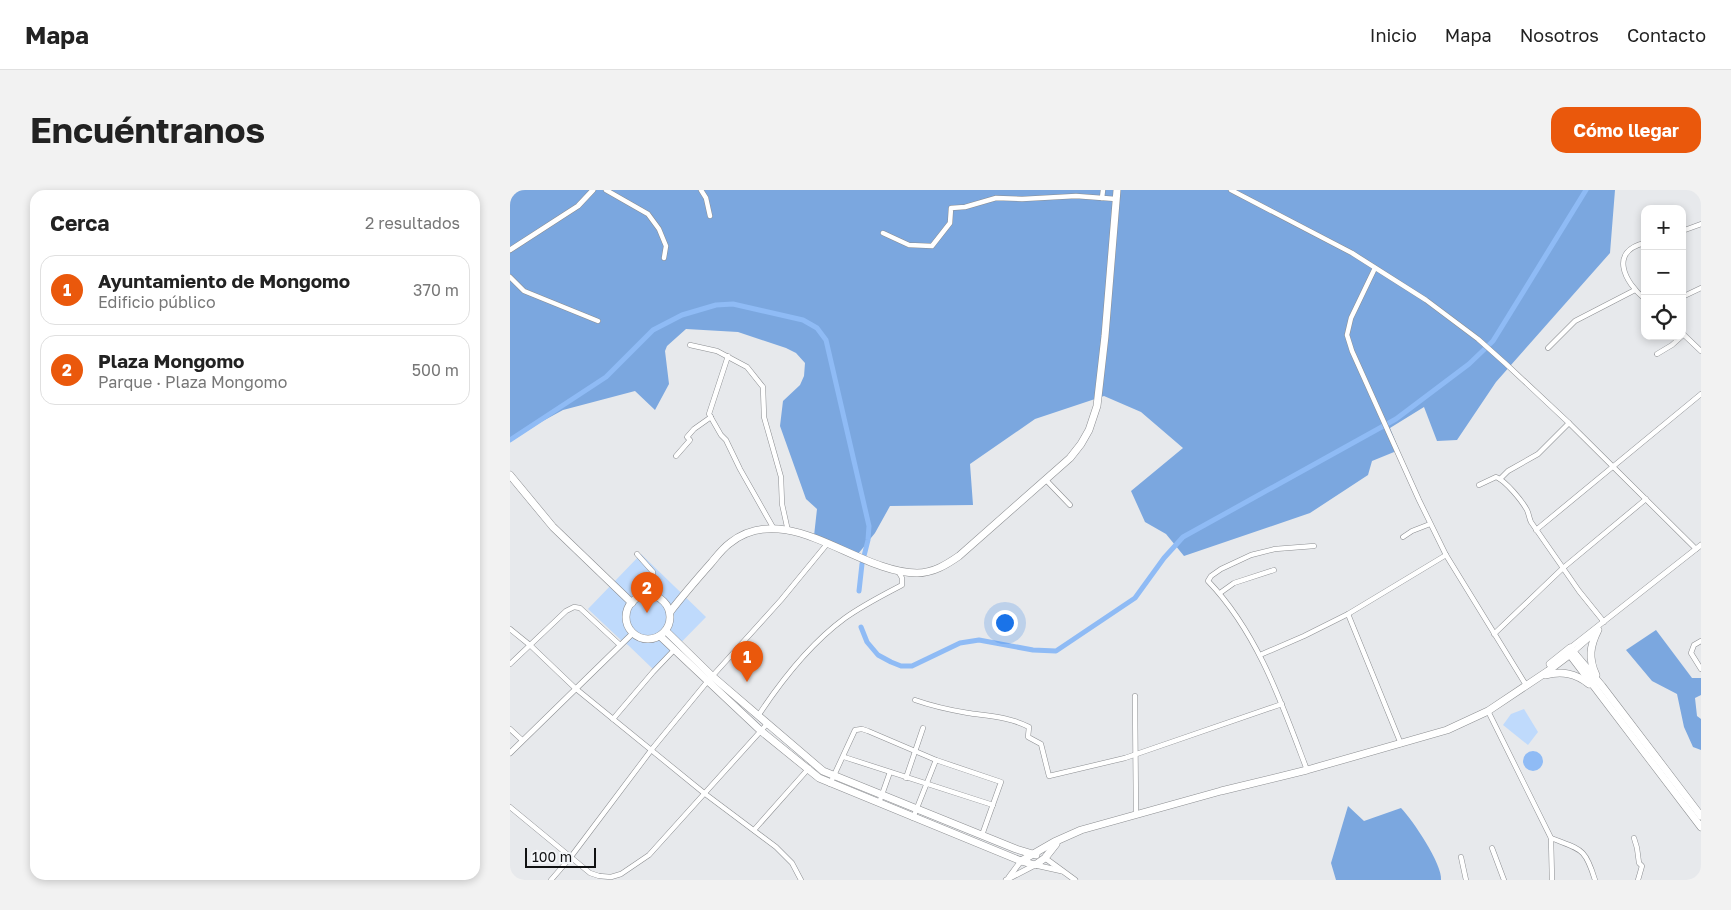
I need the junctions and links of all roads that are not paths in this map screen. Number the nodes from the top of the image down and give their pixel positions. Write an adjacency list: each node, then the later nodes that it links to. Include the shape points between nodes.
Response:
1 (593, 190): 14 (street, via 578,206)
2 (606, 190): 15 (street, via 648,214 666,246)
3 (701, 190): 9 (street)
4 (1103, 190): 7 (street)
5 (1117, 190): 8 (main road)
6 (1231, 190): 16 (street)
7 (1102, 198): 8 (street); 12 (street, via 996,198 951,208 950,223 932,246 909,246)
8 (1116, 199): 37 (main road, via 1098,406 1081,444)
9 (710, 216)
10 (1701, 224): 11 (street)
11 (1686, 230)
12 (883, 233)
13 (1641, 243): 19 (street, via 1631,247 1624,258 1625,274)
14 (510, 250)
15 (664, 258)
16 (1375, 268): 32 (street, via 1426,300 1478,339); 41 (street, via 1352,318 1348,336 1374,402)
17 (510, 277): 22 (street, via 524,291)
18 (1701, 288): 21 (street)
19 (1635, 290): 20 (street); 26 (street, via 1574,321)
20 (1641, 295)
21 (1684, 295)
22 (598, 321)
23 (1686, 338): 27 (street)
24 (1677, 340): 28 (street)
25 (690, 345): 29 (street, via 717,350)
26 (1548, 348)
27 (1701, 351)
28 (1657, 354)
29 (728, 356): 31 (street, via 709,411); 43 (street, via 747,367 763,387 764,417 781,477 782,504)
30 (1701, 394): 34 (street)
31 (711, 417): 33 (street, via 694,429 688,437 690,440); 42 (street)
32 (1569, 423): 34 (street); 36 (street, via 1538,454)
33 (676, 456)
34 (1613, 467): 39 (street); 44 (street)
35 (510, 475): 57 (main road, via 553,527)
36 (1500, 479): 38 (street, via 1496,477); 44 (street, via 1527,511)
37 (1046, 480): 40 (street); 52 (main road, via 948,564 918,573)
38 (1479, 485)
39 (1646, 499): 48 (street); 51 (street)
40 (1070, 505)
41 (1430, 524): 45 (street); 50 (street)
42 (774, 529): 43 (main road); 56 (main road, via 757,530 729,543)
43 (788, 530): 46 (main road)
44 (1536, 530): 51 (street)
45 (1403, 537)
46 (827, 544): 52 (main road); 78 (street)
47 (1314, 546): 54 (street, via 1252,554 1221,569 1208,581)
48 (1698, 547): 61 (street)
49 (637, 554): 55 (street, via 653,572)
50 (1446, 555): 60 (street); 66 (street)
51 (1563, 568): 61 (street); 66 (street)
52 (897, 570): 87 (street, via 902,585 846,617 823,637 774,692)
53 (1274, 570): 54 (street, via 1234,584)
54 (1220, 593): 74 (street)
55 (649, 595): 57 (main road); 58 (main road)
56 (681, 597): 58 (main road); 59 (main road)
57 (632, 603): 65 (main road, via 626,621)
58 (666, 604): 59 (main road)
59 (670, 612): 64 (main road)
60 (1348, 614): 74 (street); 94 (street)
61 (1604, 622): 63 (street); 73 (street)
62 (510, 629): 71 (street)
63 (1598, 630): 73 (street); 82 (main road, via 1590,656)
64 (666, 631): 67 (main road); 69 (main road)
65 (633, 633): 67 (main road, via 648,639); 70 (street)
66 (1494, 634): 80 (street)
67 (660, 636): 72 (main road)
68 (1701, 641): 76 (street, via 1694,645 1691,653)
69 (680, 644): 72 (street); 78 (main road)
70 (620, 645): 71 (street, via 580,608 574,607); 81 (street)
71 (531, 646): 75 (street); 81 (street)
72 (674, 651): 79 (main road); 88 (street)
73 (1570, 651): 77 (main road); 80 (main road); 82 (main road)
74 (1260, 654): 85 (street)
75 (510, 664)
76 (1701, 669)
77 (1542, 675): 80 (main road); 82 (main road, via 1557,672 1573,674)
78 (712, 676): 79 (street); 87 (main road)
79 (707, 682): 92 (main road); 95 (street)
80 (1529, 683): 86 (main road)
81 (575, 688): 88 (street); 93 (street)
82 (1599, 688): 115 (main road); 117 (main road)
83 (1135, 696): 98 (street)
84 (915, 700): 98 (street, via 935,707 994,715 1029,727 1028,737 1041,744 1049,776)
85 (1282, 704): 98 (street); 103 (street)
86 (1488, 711): 94 (main road, via 1447,730); 121 (street)
87 (758, 716): 89 (main road)
88 (613, 719): 95 (street)
89 (767, 724): 92 (street); 101 (main road)
90 (510, 728): 93 (street)
91 (923, 728): 96 (street)
92 (761, 731): 102 (main road); 108 (street)
93 (522, 740): 97 (street)
94 (1400, 744): 103 (main road)
95 (652, 749): 108 (street); 126 (street)
96 (915, 751): 99 (street, via 862,729 855,730); 100 (street); 105 (street)
97 (510, 753)
98 (1135, 754): 114 (street)
99 (844, 757): 104 (street); 106 (street)
100 (936, 760): 107 (street); 111 (street, via 1001,782)
101 (814, 764): 102 (street); 106 (main road)
102 (808, 770): 106 (main road); 118 (street)
103 (1307, 770): 114 (main road)
104 (890, 772): 105 (street); 109 (street)
105 (906, 778): 107 (street)
106 (831, 780): 109 (main road); 110 (main road)
107 (926, 785): 111 (street); 113 (street)
108 (704, 793): 118 (street); 126 (street, via 649,854 621,874 611,877 590,874)
109 (881, 796): 110 (street); 113 (main road)
110 (879, 803): 116 (main road)
111 (992, 805): 119 (street)
112 (510, 807): 126 (street)
113 (917, 809): 116 (street); 119 (main road)
114 (1136, 816): 120 (main road)
115 (1701, 816)
116 (913, 818): 128 (main road)
117 (1701, 827)
118 (754, 830): 132 (street, via 792,863)
119 (982, 835): 124 (main road)
120 (1063, 837): 124 (main road); 127 (main road)
121 (1551, 838): 137 (street); 138 (street, via 1580,849 1586,855)
122 (1634, 838): 139 (street, via 1642,866)
123 (1492, 848): 136 (street)
124 (1033, 854): 127 (main road); 128 (main road)
125 (1461, 857): 135 (street)
126 (570, 858): 131 (street)
127 (1045, 858): 129 (main road); 130 (street)
128 (1021, 862): 129 (main road); 133 (street)
129 (1035, 865): 130 (street); 133 (street)
130 (1062, 871): 134 (street)
131 (551, 880)
132 (801, 880)
133 (1006, 880)
134 (1076, 880)
135 (1466, 880)
136 (1504, 880)
137 (1552, 880)
138 (1595, 880)
139 (1638, 880)

